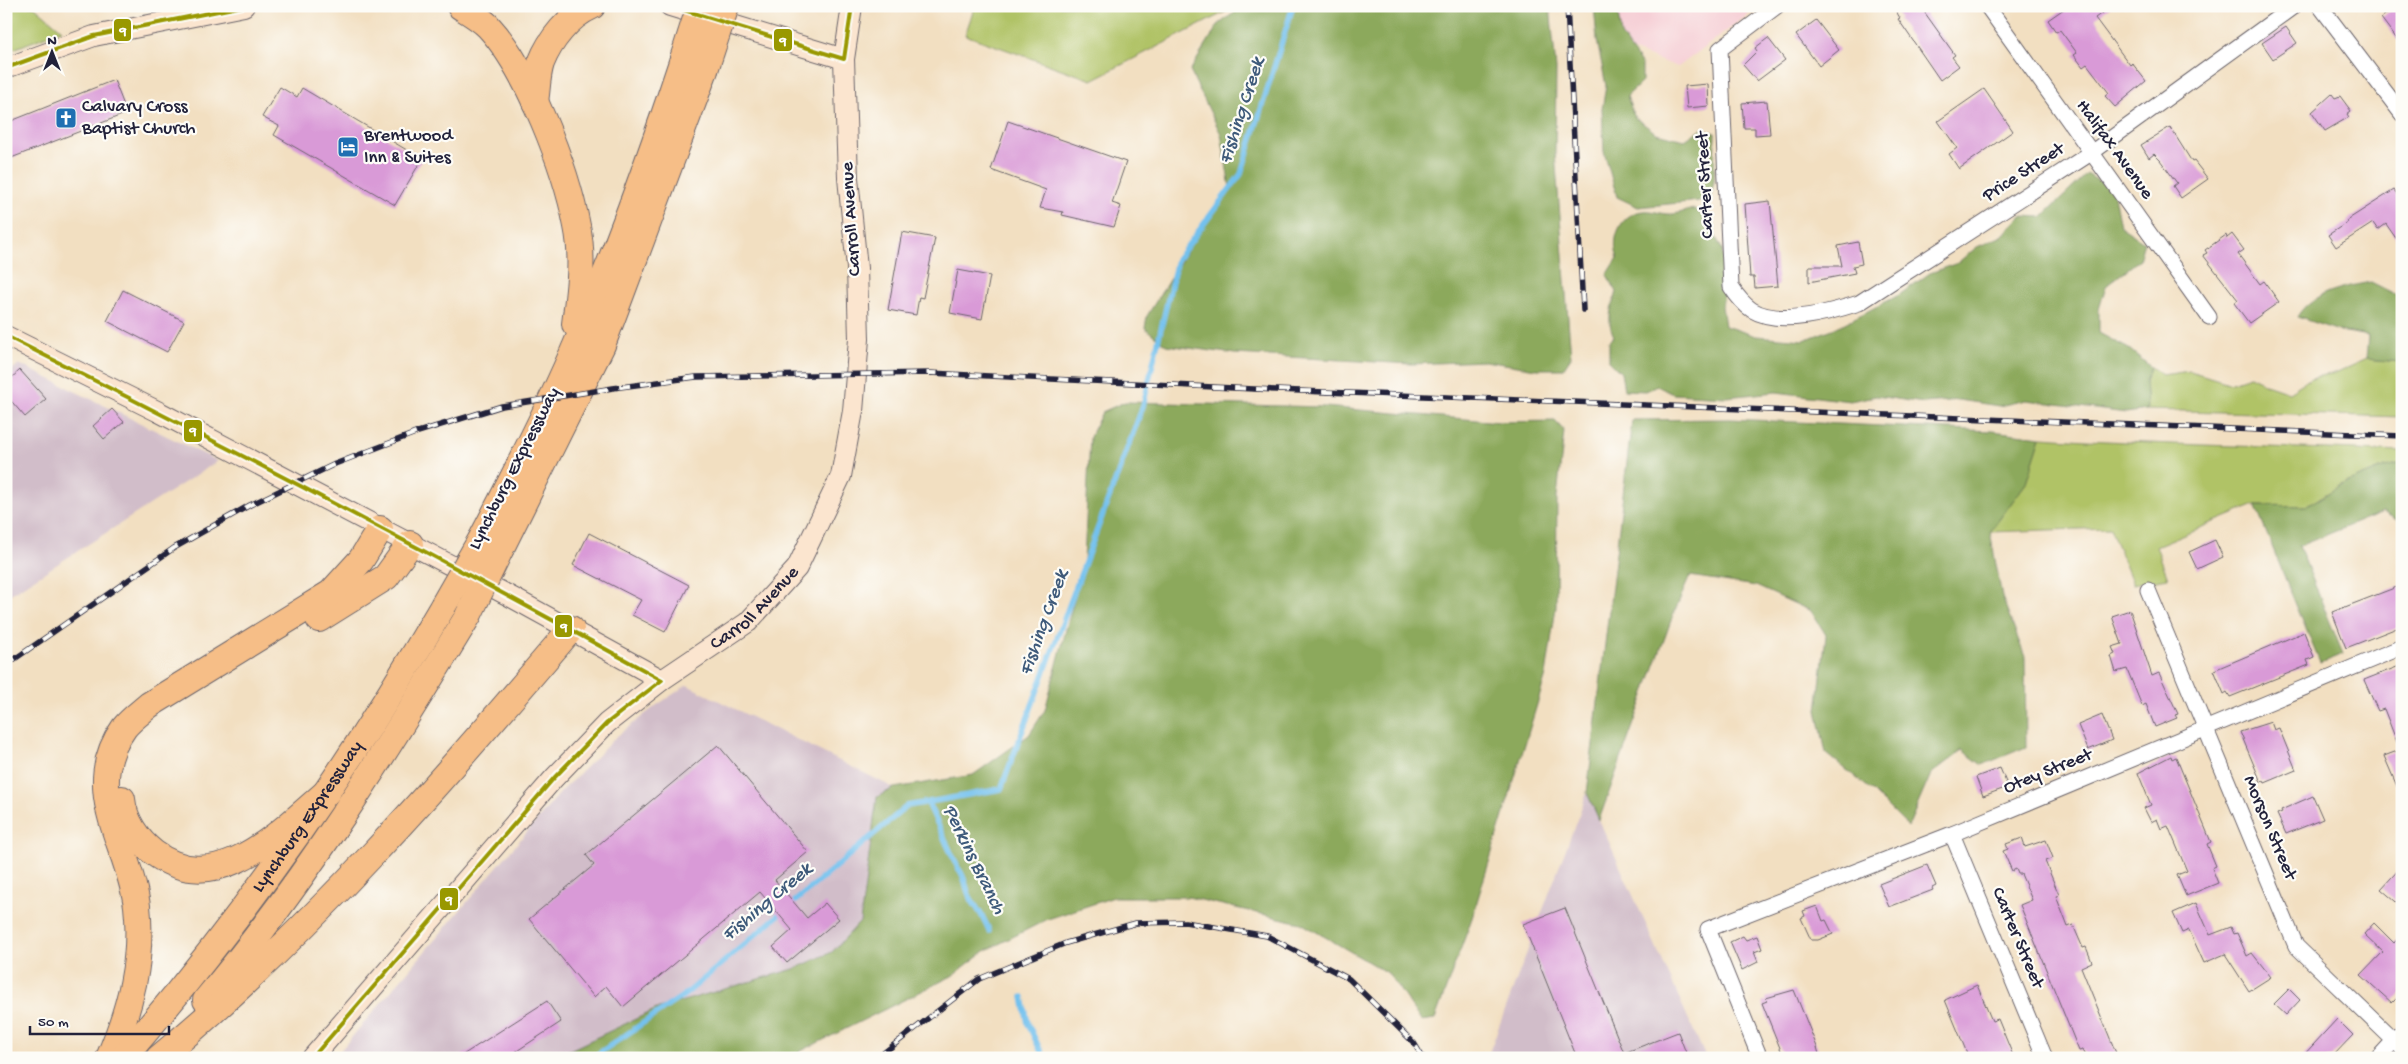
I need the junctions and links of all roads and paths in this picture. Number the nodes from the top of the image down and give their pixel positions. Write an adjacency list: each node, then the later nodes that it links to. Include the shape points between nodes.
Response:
1 (244, 6): 14 (street, via 94,36)
2 (460, 6): 15 (highway, via 486,25 505,47)
3 (592, 6): 15 (highway, via 566,25 550,46 541,64)
4 (670, 6): 12 (street)
5 (700, 6): 13 (highway, Lynchburg Expressway, bridge)
6 (726, 6): 13 (highway, Lynchburg Expressway, bridge)
7 (852, 6): 12 (street, Carroll Avenue)
8 (1777, 6): 18 (street, Carter Street, via 1720,49 1731,287)
9 (1987, 6): 17 (street, Halifax Avenue)
10 (2294, 6): 17 (street, Price Street)
11 (2320, 6): 16 (street)
12 (844, 60): 28 (street, Carroll Avenue, via 859,339 854,411 841,476 797,568 771,598 748,622)
13 (694, 66): 21 (highway, Lynchburg Expressway); 23 (highway, Lynchburg Expressway, via 602,345)
14 (6, 68)
15 (535, 102): 21 (highway, via 565,177 578,227 581,274)
16 (2402, 114)
17 (2091, 153): 18 (street, Price Street, via 1859,303 1825,314 1802,316 1772,316); 19 (street, Halifax Avenue)
18 (1753, 311)
19 (2209, 317)
20 (8, 339): 22 (street, via 159,412)
21 (571, 357): 23 (highway, Lynchburg Expressway, via 528,448)
22 (380, 529): 24 (street); 33 (highway, via 360,560 331,592 149,705 125,727 113,746 105,783 107,800 131,877 139,936 133,988)
23 (491, 543): 30 (highway, Lynchburg Expressway, bridge, via 443,606); 35 (highway, Lynchburg Expressway, bridge, via 468,616 389,747 303,872 216,988)
24 (410, 544): 26 (street); 30 (highway, via 386,576 149,725 129,751 122,802 126,817 146,846 175,864 198,868 227,864 260,848)
25 (2148, 590): 29 (street, Morson Street)
26 (572, 629): 28 (street); 35 (highway, via 384,843 214,1012)
27 (2402, 647): 29 (street, Otey Street)
28 (662, 680): 36 (street, Carroll Avenue, via 607,723 554,778)
29 (2205, 729): 31 (street, Otey Street); 32 (street, Morson Street, via 2296,946)
30 (328, 791): 34 (highway, Lynchburg Expressway, via 224,935)
31 (1952, 834): 37 (street, Otey Street, via 1708,929); 38 (street, Carter Street)
32 (2399, 1040): 39 (street)
33 (109, 1058)
34 (123, 1058)
35 (158, 1058)
36 (312, 1058)
37 (1760, 1058)
38 (2045, 1058)
39 (2378, 1058)

